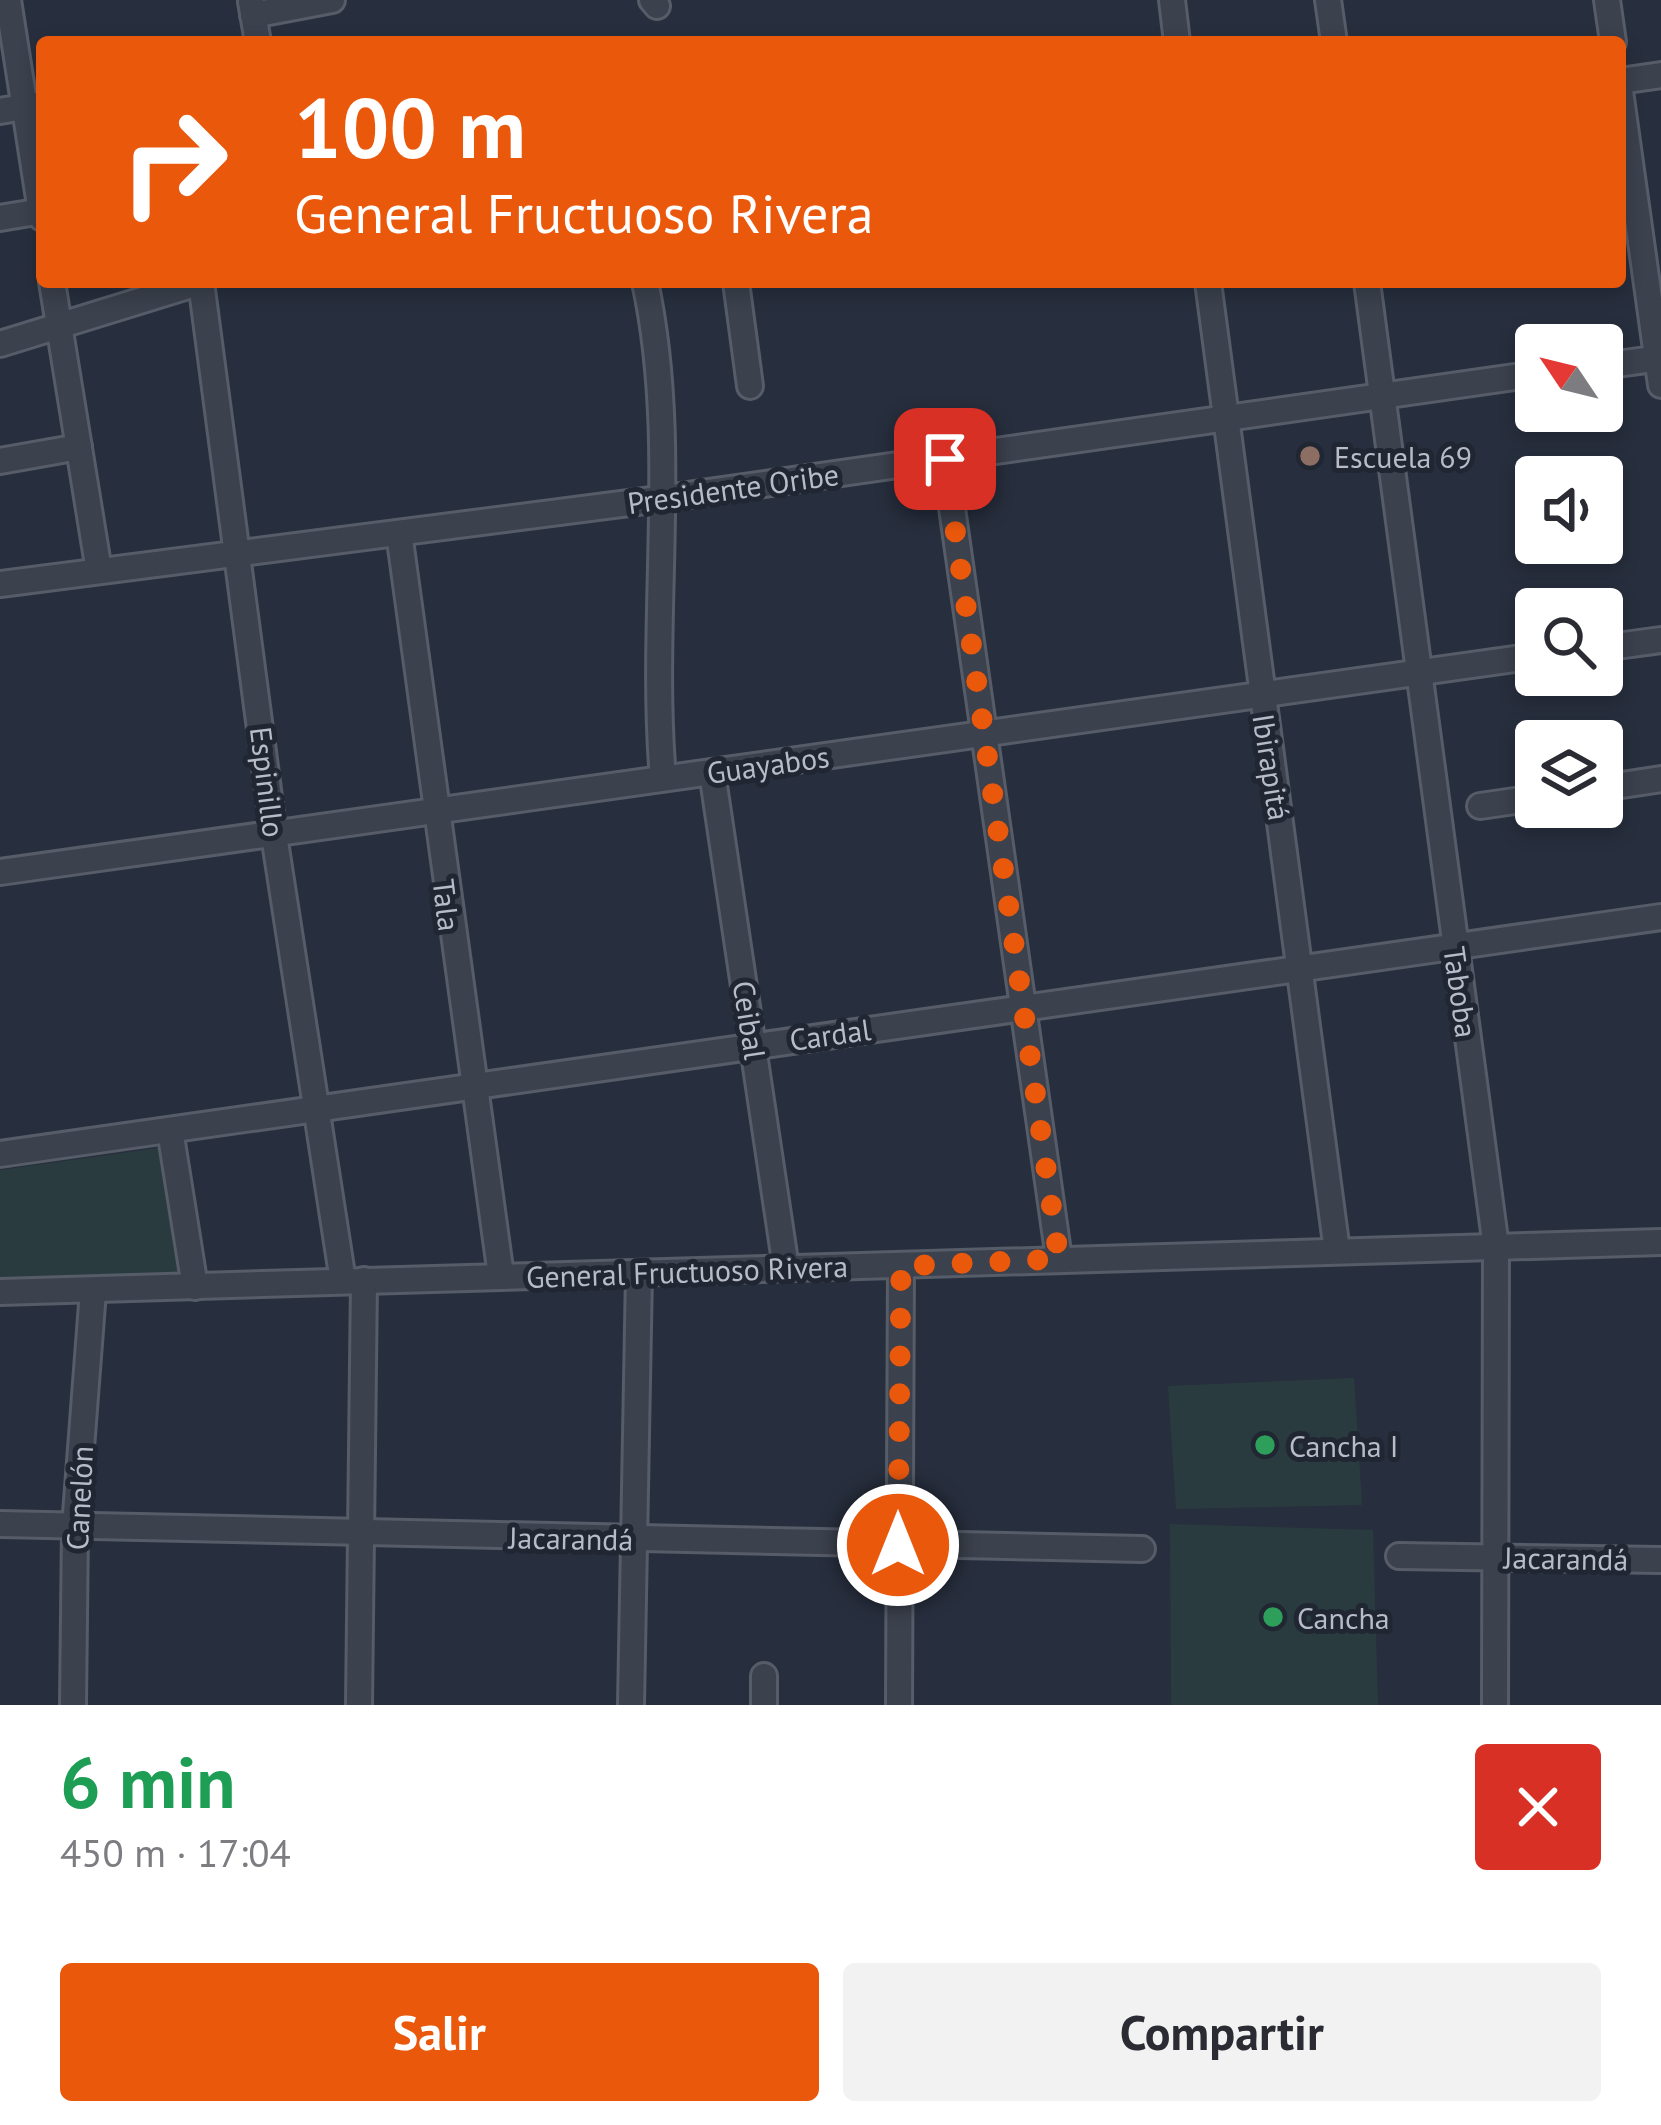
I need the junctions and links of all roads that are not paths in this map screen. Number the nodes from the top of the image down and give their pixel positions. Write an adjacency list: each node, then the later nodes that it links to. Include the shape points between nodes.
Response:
1 (8, 0): 12 (street)
2 (332, 0): 6 (street)
3 (1172, 0): 7 (street)
4 (1328, 0): 8 (street)
5 (1606, 0): 9 (street)
6 (252, 8)
7 (1176, 36)
8 (1333, 36)
9 (1612, 36)
10 (1661, 75): 11 (street)
11 (1626, 80)
12 (22, 107): 14 (street)
13 (1626, 132): 26 (street)
14 (36, 181)
15 (36, 214): 16 (street)
16 (0, 218)
17 (53, 288): 24 (street)
18 (182, 288): 24 (street)
19 (202, 288): 38 (street, Espinillo)
20 (646, 288): 36 (street, via 657,359)
21 (737, 288): 29 (street)
22 (1209, 288): 32 (street, Ibirapitá)
23 (1368, 288): 31 (street, Taboba)
24 (60, 326): 25 (street); 33 (street)
25 (0, 344)
26 (1659, 358): 27 (street); 30 (street)
27 (1623, 362)
28 (1515, 377): 31 (street, Presidente Oribe)
29 (750, 386)
30 (1661, 386)
31 (1382, 394): 32 (street, Presidente Oribe); 44 (street, Taboba)
32 (1224, 418): 34 (street, Presidente Oribe); 45 (street, Ibirapitá)
33 (79, 447): 35 (street); 39 (street)
34 (945, 459): 36 (street, Presidente Oribe); 46 (street)
35 (0, 461)
36 (660, 499): 37 (street, Presidente Oribe); 48 (street)
37 (399, 533): 38 (street, Presidente Oribe); 53 (street, Tala)
38 (239, 553): 39 (street, Presidente Oribe); 54 (street, Espinillo)
39 (99, 571): 40 (street, Presidente Oribe)
40 (0, 584)
41 (1661, 640): 42 (street)
42 (1623, 645)
43 (1515, 659): 44 (street, Guayabos)
44 (1416, 672): 45 (street, Guayabos); 57 (street, Taboba)
45 (1260, 692): 46 (street, Guayabos); 58 (street, Ibirapitá)
46 (988, 732): 47 (street, Guayabos); 59 (street)
47 (712, 772): 48 (street, Guayabos); 60 (street, Ceibal)
48 (663, 778): 53 (street, Guayabos)
49 (1661, 779): 50 (street)
50 (1623, 785)
51 (1515, 801): 52 (street)
52 (1480, 806)
53 (435, 811): 54 (street, Guayabos); 61 (street, Tala)
54 (274, 835): 55 (street, Guayabos); 62 (street, Espinillo)
55 (0, 872)
56 (1661, 917): 57 (street, Cardal)
57 (1454, 946): 58 (street, Cardal); 66 (street, Taboba)
58 (1303, 968): 59 (street, Cardal); 67 (street, Ibirapitá)
59 (1027, 1007): 60 (street, Cardal); 68 (street)
60 (754, 1045): 61 (street, Cardal); 70 (street, Ceibal)
61 (471, 1089): 62 (street, Cardal); 72 (street, Tala)
62 (314, 1107): 63 (street, Cardal); 73 (street, Espinillo)
63 (170, 1130): 64 (street, Cardal); 74 (street)
64 (0, 1154)
65 (1661, 1242): 66 (street, General Fructuoso Rivera)
66 (1496, 1247): 67 (street, General Fructuoso Rivera); 84 (street, Taboba)
67 (1337, 1251): 68 (street, General Fructuoso Rivera)
68 (1059, 1259): 69 (street, General Fructuoso Rivera)
69 (901, 1266): 70 (street, General Fructuoso Rivera); 81 (street)
70 (786, 1268): 71 (street, General Fructuoso Rivera)
71 (639, 1273): 72 (street, General Fructuoso Rivera); 80 (street)
72 (501, 1276): 73 (street, General Fructuoso Rivera)
73 (354, 1281): 74 (street, General Fructuoso Rivera); 79 (street, Espinillo)
74 (195, 1287): 75 (street, General Fructuoso Rivera)
75 (93, 1291): 76 (street, General Fructuoso Rivera); 78 (street, Canelón)
76 (0, 1292)
77 (0, 1524): 78 (street, Jacarandá)
78 (75, 1527): 79 (street, Jacarandá); 87 (street, Canelón)
79 (360, 1535): 80 (street, Jacarandá); 88 (street, Espinillo)
80 (635, 1539): 81 (street, Jacarandá); 89 (street)
81 (898, 1545): 82 (street, Jacarandá); 91 (street)
82 (1142, 1549)
83 (1399, 1556): 84 (street, Jacarandá)
84 (1497, 1556): 85 (street, Jacarandá); 92 (street, Taboba)
85 (1661, 1560)
86 (764, 1676): 90 (street)
87 (73, 1705)
88 (358, 1705)
89 (632, 1705)
90 (764, 1705)
91 (898, 1705)
92 (1495, 1705)

